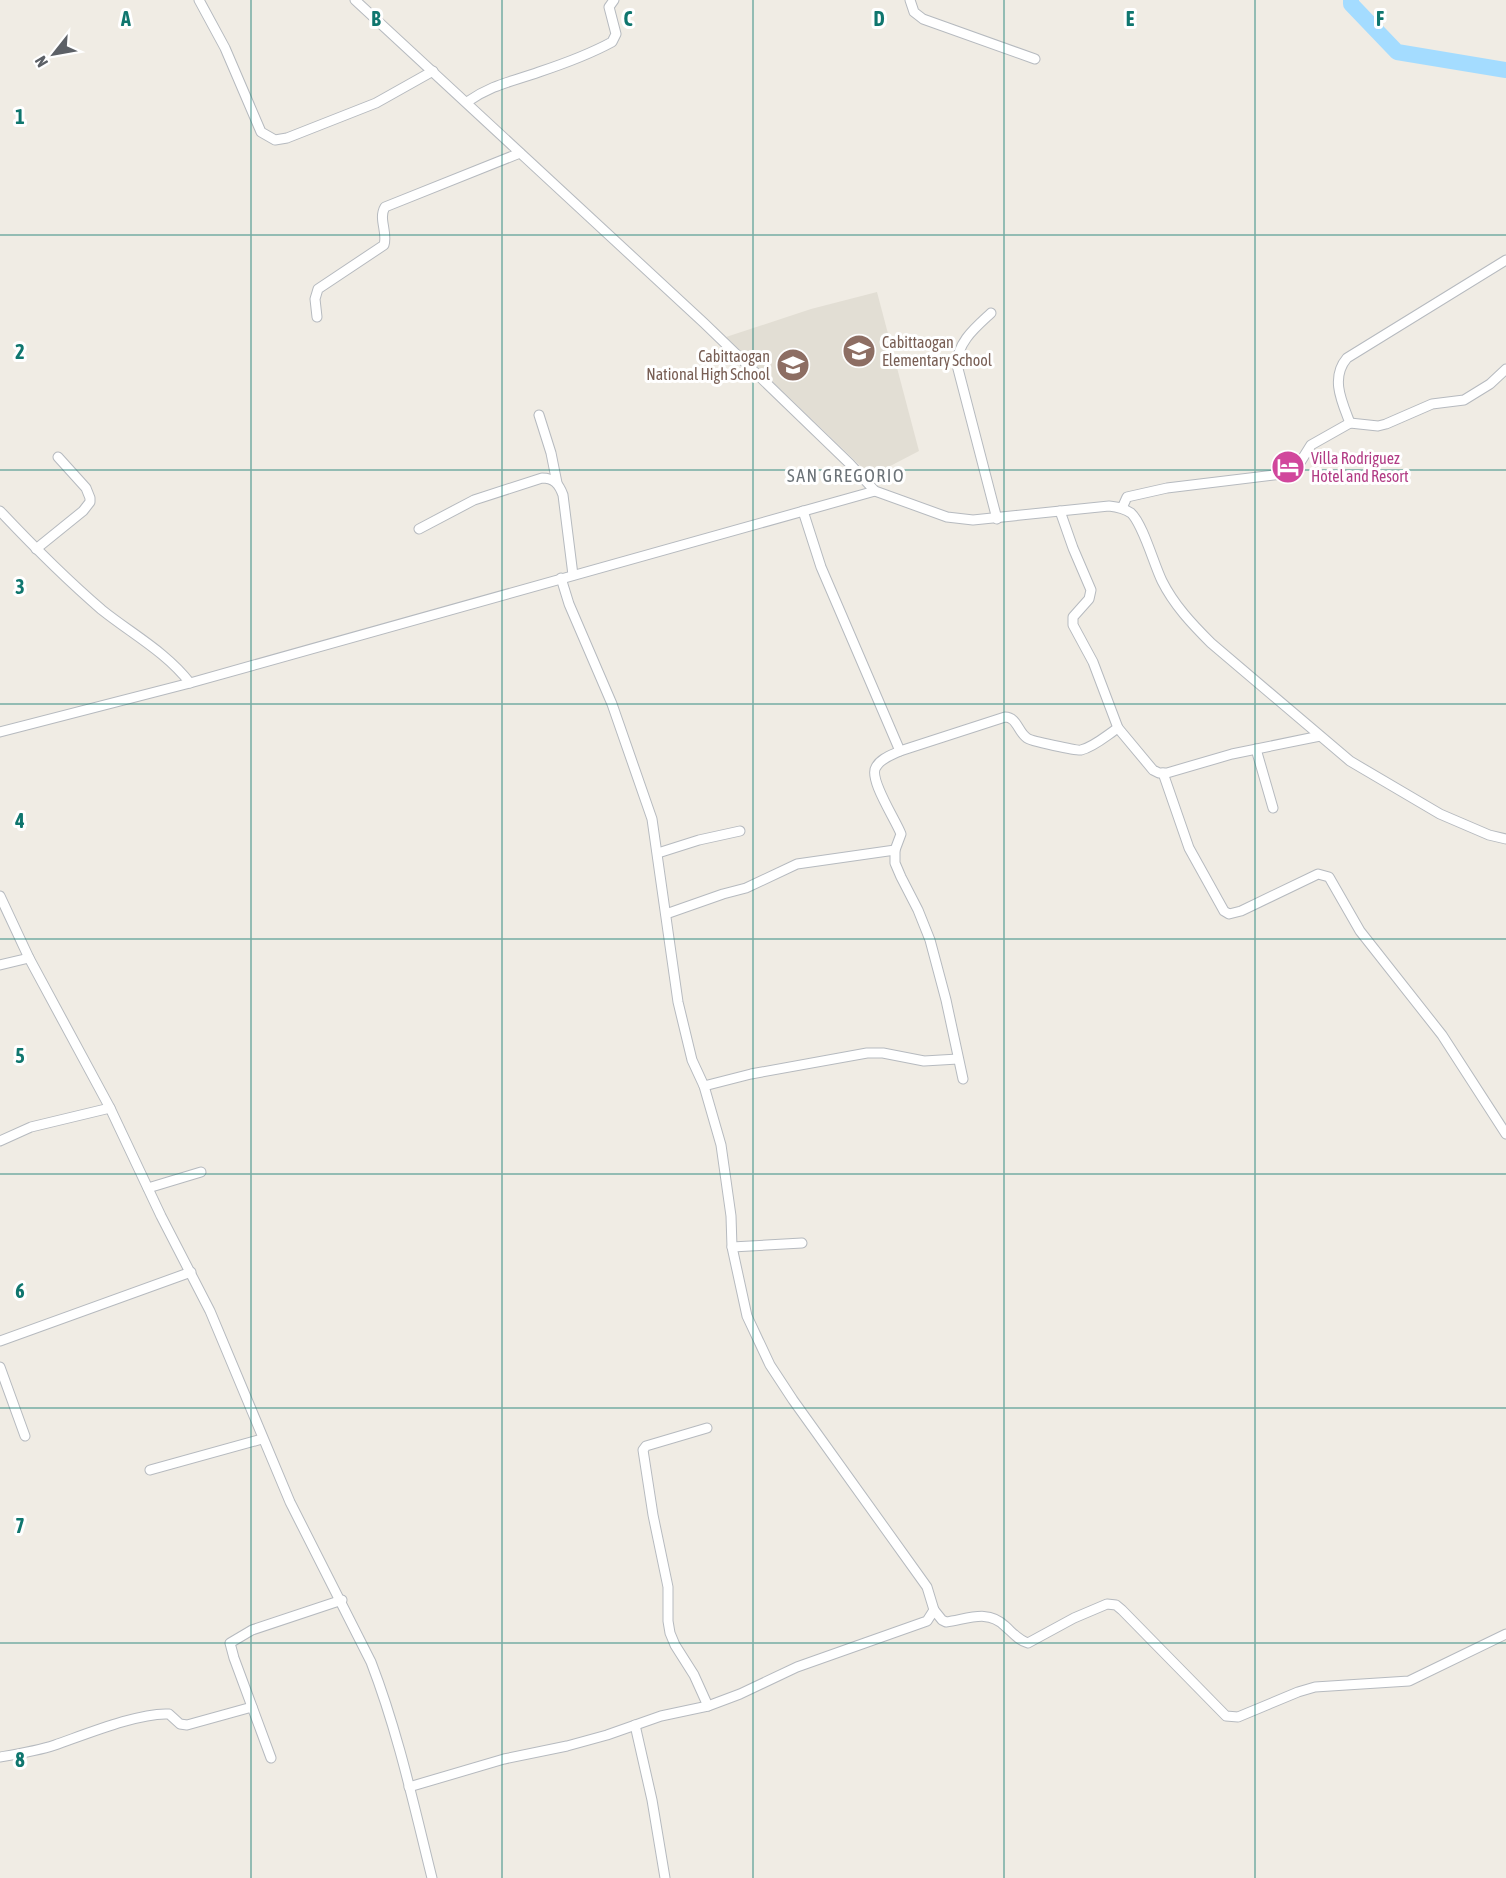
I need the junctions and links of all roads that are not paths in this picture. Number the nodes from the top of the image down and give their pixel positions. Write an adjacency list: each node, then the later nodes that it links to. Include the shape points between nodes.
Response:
1 (199, 0): 6 (street, via 225,48 258,127 269,138 287,138 376,103)
2 (355, 0): 6 (street)
3 (614, 0): 7 (street, via 609,8 616,34 612,42 497,84)
4 (910, 0): 5 (street, via 914,12 923,19)
5 (1035, 59)
6 (434, 71): 7 (street)
7 (467, 102): 8 (street)
8 (520, 153): 11 (street, via 385,207 381,214 384,245 318,289); 17 (street, via 705,323)
9 (1506, 260): 14 (street, via 1347,358 1338,371 1338,381)
10 (991, 313): 22 (street, via 962,344 957,365)
11 (317, 317)
12 (1506, 369): 14 (street, via 1464,400 1432,404 1378,426)
13 (539, 415): 16 (street)
14 (1350, 423): 18 (street, via 1311,445 1290,473 1135,494 1126,497)
15 (58, 457): 24 (street, via 86,488 90,502)
16 (557, 483): 23 (street, via 542,478 474,500); 25 (street)
17 (875, 491): 20 (street); 22 (street, via 947,517)
18 (1122, 508): 21 (street); 30 (street, via 1133,516 1162,582 1193,626)
19 (0, 511): 24 (street)
20 (803, 511): 25 (street); 32 (street, via 821,567)
21 (1060, 511): 22 (street); 28 (street, via 1091,590 1073,617 1073,626 1093,662)
22 (997, 519)
23 (418, 529)
24 (36, 549): 27 (street, via 104,611 164,656)
25 (573, 575): 26 (street)
26 (561, 578): 27 (street); 38 (street, via 646,797)
27 (190, 683): 29 (street)
28 (1118, 728): 32 (street, via 1076,750 1031,741 1014,721 1005,717); 33 (street, via 1153,770)
29 (0, 732)
30 (1320, 736): 31 (street); 36 (street, via 1350,761 1428,808)
31 (1256, 749): 33 (street); 34 (street)
32 (900, 751): 37 (street, via 880,762 874,772 901,834)
33 (1163, 773): 47 (street, via 1185,841 1224,911 1241,911 1318,874 1329,877 1360,931 1442,1035)
34 (1273, 808)
35 (740, 831): 38 (street)
36 (1506, 839)
37 (895, 850): 40 (street, via 797,864 746,888); 43 (street, via 900,878 930,940)
38 (658, 853): 40 (street)
39 (0, 896): 41 (street)
40 (666, 914): 45 (street, via 682,1023)
41 (29, 958): 42 (street); 46 (street)
42 (0, 965)
43 (958, 1059): 44 (street); 45 (street, via 924,1061 867,1053)
44 (963, 1079)
45 (704, 1086): 52 (street, via 721,1146)
46 (110, 1108): 48 (street, via 31,1126); 50 (street)
47 (1506, 1134)
48 (0, 1141)
49 (201, 1172): 50 (street)
50 (148, 1188): 53 (street)
51 (802, 1242): 52 (street)
52 (732, 1247): 61 (street, via 747,1316 771,1365 927,1587)
53 (191, 1272): 54 (street); 58 (street)
54 (0, 1341)
55 (0, 1367): 57 (street)
56 (707, 1428): 63 (street, via 643,1450 668,1587 670,1633)
57 (25, 1436)
58 (262, 1439): 59 (street); 60 (street)
59 (150, 1470)
60 (342, 1600): 64 (street, via 252,1630 230,1643); 68 (street, via 381,1687)
61 (934, 1610): 62 (street, via 946,1622 997,1618 1028,1643 1074,1618 1113,1604 1230,1717 1315,1687 1409,1681); 63 (street, via 927,1621 797,1667)
62 (1506, 1634)
63 (708, 1706): 65 (street)
64 (252, 1707): 66 (street, via 187,1725 163,1713 45,1748); 67 (street)
65 (635, 1725): 68 (street); 70 (street)
66 (0, 1757)
67 (271, 1758)
68 (409, 1787): 69 (street)
69 (432, 1878)
70 (665, 1878)

